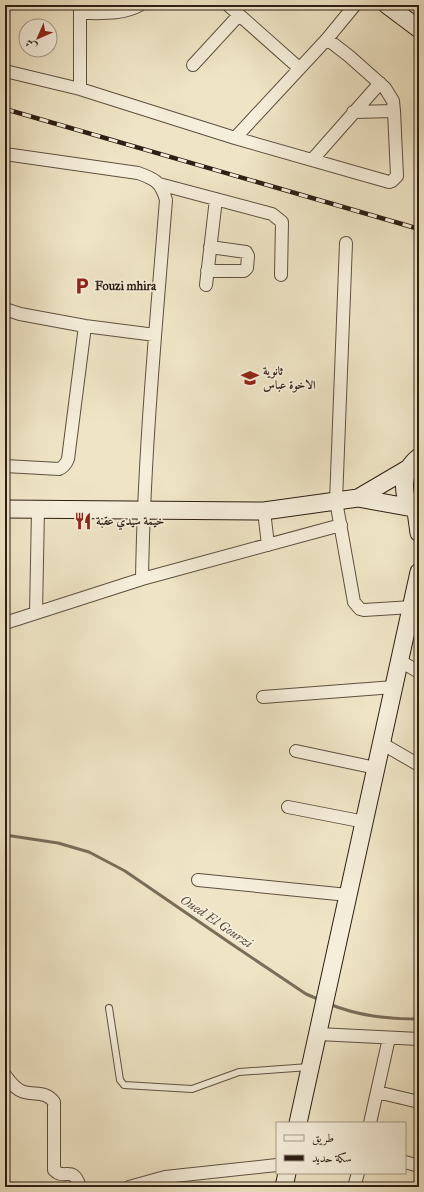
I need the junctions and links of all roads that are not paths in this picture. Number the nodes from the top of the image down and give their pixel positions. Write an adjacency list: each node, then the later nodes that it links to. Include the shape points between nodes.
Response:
1 (140, 5): 5 (street, via 121,12)
2 (228, 5): 6 (street)
3 (355, 5): 9 (street)
4 (387, 5): 7 (street)
5 (80, 9): 14 (street)
6 (239, 15): 10 (street); 11 (street)
7 (411, 18): 8 (street)
8 (419, 30)
9 (327, 39): 11 (street); 13 (street)
10 (193, 65)
11 (299, 68): 17 (street)
12 (5, 71): 14 (street)
13 (380, 83): 15 (street, via 390,95); 16 (street)
14 (80, 89): 17 (street)
15 (394, 111): 16 (street); 19 (street, via 396,176 392,181)
16 (354, 112): 19 (street)
17 (235, 138): 19 (street)
18 (5, 154): 20 (street, via 138,173 152,178)
19 (312, 160)
20 (159, 184): 21 (street); 29 (street, via 166,200)
21 (216, 199): 23 (street); 25 (street, via 272,214 282,222)
22 (346, 243): 33 (street)
23 (210, 247): 24 (street); 24 (street, via 246,252 247,268 244,271)
24 (207, 271): 26 (street)
25 (281, 275)
26 (206, 285)
27 (5, 309): 28 (street)
28 (85, 326): 29 (street); 31 (street, via 66,464 59,469)
29 (155, 334): 36 (street)
30 (416, 460): 32 (street); 37 (street, via 405,476 404,484 408,501)
31 (5, 466)
32 (358, 498): 33 (street); 37 (street)
33 (336, 501): 38 (street); 39 (street)
34 (5, 509): 35 (street)
35 (38, 510): 36 (street); 45 (street)
36 (143, 511): 38 (street); 43 (street)
37 (416, 511): 40 (street)
38 (264, 512): 41 (street)
39 (340, 525): 41 (street); 44 (street, via 356,606 364,610)
40 (419, 533)
41 (268, 545): 43 (street)
42 (419, 572): 44 (street)
43 (142, 579): 45 (street)
44 (414, 607): 47 (street)
45 (36, 613): 46 (street)
46 (5, 622)
47 (400, 661): 48 (street); 49 (street)
48 (419, 672)
49 (394, 687): 50 (street); 51 (street)
50 (263, 697)
51 (381, 743): 53 (street); 54 (street)
52 (296, 751): 54 (street)
53 (419, 765)
54 (376, 768): 56 (street)
55 (288, 807): 56 (street)
56 (364, 822): 58 (street)
57 (198, 880): 58 (street)
58 (348, 895): 60 (street)
59 (109, 1008): 63 (lane, via 120,1080 124,1086 192,1089 239,1072)
60 (318, 1034): 61 (street); 63 (street)
61 (389, 1038): 62 (street); 65 (street)
62 (419, 1039)
63 (310, 1067): 67 (street)
64 (5, 1075): 74 (street, via 19,1090 51,1097 54,1102 54,1170 59,1174 74,1175)
65 (377, 1092): 66 (street); 68 (street)
66 (419, 1102)
67 (298, 1122)
68 (370, 1122)
69 (406, 1162): 71 (street)
70 (276, 1165): 75 (street, via 165,1177)
71 (419, 1166)
72 (287, 1174): 76 (street)
73 (358, 1174): 77 (street)
74 (80, 1187)
75 (129, 1187)
76 (284, 1187)
77 (354, 1187)

